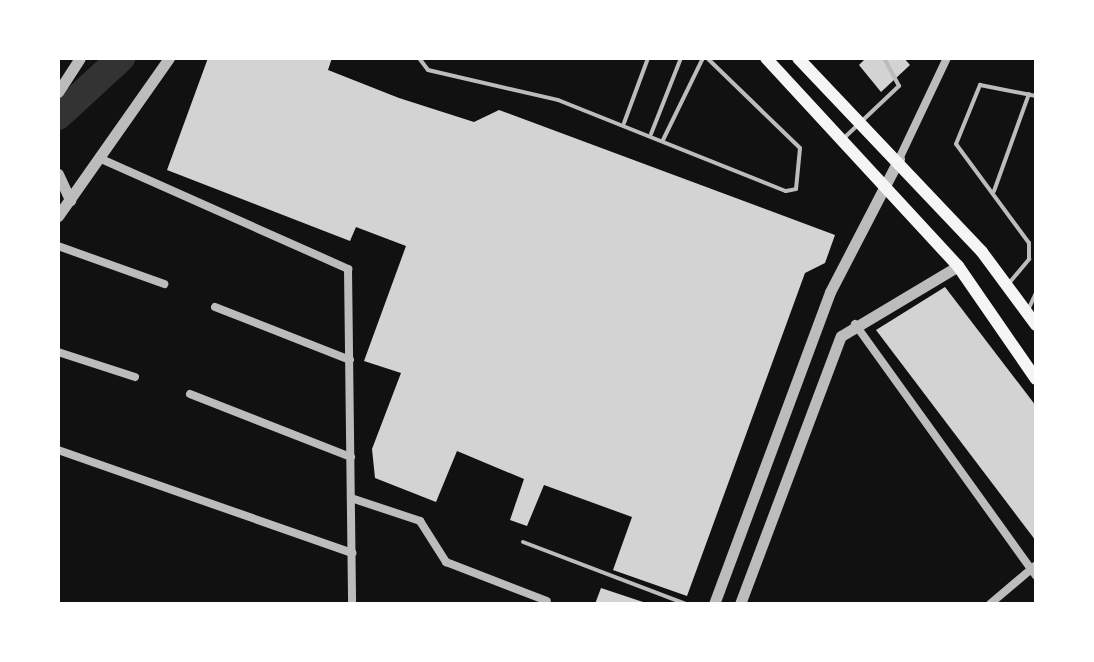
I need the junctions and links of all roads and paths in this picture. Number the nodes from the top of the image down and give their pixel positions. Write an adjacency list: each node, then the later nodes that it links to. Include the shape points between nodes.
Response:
1 (80, 58): 13 (street)
2 (169, 58): 21 (street)
3 (350, 58): 4 (lane)
4 (362, 58)
5 (419, 58): 17 (lane, via 449,76)
6 (648, 58): 17 (lane)
7 (681, 58): 18 (lane)
8 (705, 58): 20 (lane); 20 (lane, via 800,148 797,187 786,191)
9 (766, 58): 19 (main road)
10 (798, 58): 16 (main road)
11 (884, 58): 16 (lane, via 899,86)
12 (947, 58): 22 (street)
13 (58, 92)
14 (1029, 94): 15 (lane); 25 (lane); 25 (lane, via 980,85 957,140 959,155)
15 (1036, 96)
16 (860, 122): 19 (lane); 22 (main road)
17 (624, 123): 18 (lane)
18 (651, 135): 20 (lane)
19 (844, 138): 24 (main road)
20 (663, 140)
21 (99, 158): 26 (street); 38 (street, via 348,269)
22 (899, 159): 24 (street); 31 (main road)
23 (58, 174): 26 (street)
24 (885, 186): 29 (main road); 51 (street, via 830,292)
25 (994, 191): 31 (lane, via 1030,247)
26 (70, 201): 27 (street)
27 (58, 216)
28 (58, 246): 30 (street)
29 (958, 266): 35 (street); 40 (main road)
30 (164, 284)
31 (1008, 284): 34 (main road)
32 (1036, 293): 34 (lane)
33 (215, 307): 38 (street)
34 (1027, 312): 36 (main road)
35 (855, 323): 47 (street); 52 (street, via 836,345)
36 (1036, 325)
37 (58, 352): 39 (street)
38 (350, 360): 43 (street)
39 (135, 377)
40 (1036, 379)
41 (190, 394): 43 (street)
42 (58, 450): 46 (street)
43 (351, 457): 44 (street)
44 (351, 498): 46 (street); 48 (street, via 420,521 446,562)
45 (523, 542): 50 (lane)
46 (352, 553): 49 (street)
47 (1035, 572): 53 (street)
48 (547, 601)
49 (352, 604)
50 (686, 604)
51 (714, 604)
52 (740, 604)
53 (990, 604)

